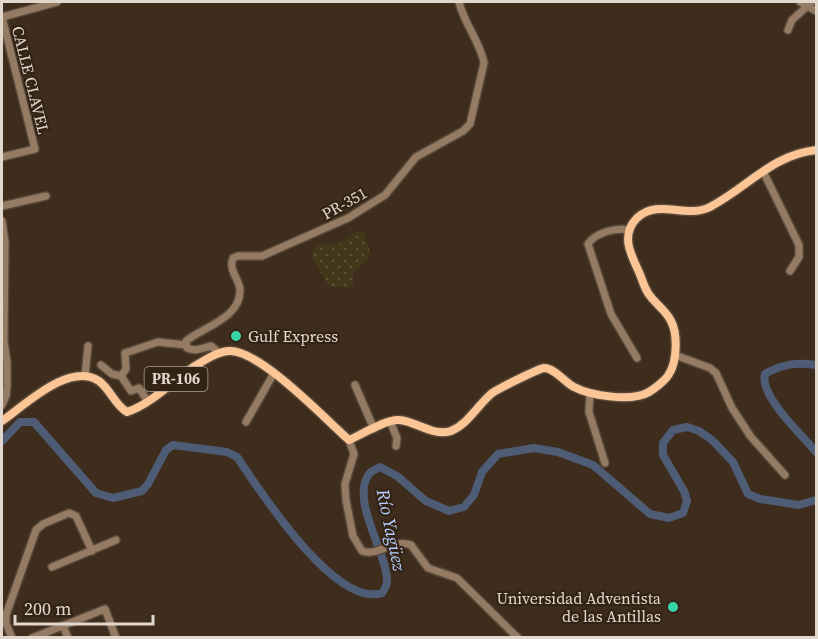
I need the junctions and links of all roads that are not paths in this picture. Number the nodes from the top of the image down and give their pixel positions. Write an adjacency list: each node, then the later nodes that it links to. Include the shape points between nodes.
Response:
1 (57, 2): 6 (street)
2 (459, 2): 17 (street, PR-351 / PR-351, via 484,63 470,124 416,158 385,195 348,218 262,256 233,258 231,267 240,291 233,311 189,339)
3 (800, 2): 4 (street)
4 (810, 4): 5 (street); 7 (street, via 792,20)
5 (816, 11)
6 (2, 17): 9 (street, CALLE CLAVEL, via 35,149)
7 (788, 30)
8 (816, 150): 10 (main road, via 789,156)
9 (2, 157)
10 (763, 171): 14 (main road, via 707,208 648,210); 15 (street, via 800,245 799,257)
11 (46, 196): 12 (street)
12 (2, 206)
13 (2, 221): 16 (street)
14 (629, 230): 20 (main road, via 628,246 648,294 671,320); 21 (street, via 612,231 588,244 611,314)
15 (790, 271)
16 (3, 314): 29 (street, via 7,387)
17 (186, 345): 19 (street, via 194,350 211,346); 25 (street, via 158,342 125,353 126,369)
18 (88, 346): 24 (street)
19 (219, 353): 23 (main road, PR-106, via 242,352); 28 (main road, PR-106)
20 (675, 355): 27 (main road, via 669,374 649,392 633,398); 37 (street, via 716,373 738,418)
21 (637, 358)
22 (101, 365): 25 (street)
23 (274, 373): 32 (street); 34 (main road, PR-106)
24 (85, 376): 28 (main road, PR-106, via 99,381 128,412); 30 (main road, via 60,380)
25 (121, 376): 28 (street, via 131,391 139,388)
26 (355, 385): 33 (street)
27 (590, 393): 31 (main road, via 543,368 492,392 466,421 451,431 438,432 408,422); 36 (street, via 589,412)
28 (147, 400)
29 (2, 405)
30 (2, 421)
31 (390, 421): 33 (main road); 35 (street)
32 (246, 422)
33 (374, 429): 34 (main road)
34 (349, 440): 46 (street, via 354,454 345,484 346,500 358,547 370,553 401,543 411,544 428,568 457,578)
35 (396, 446)
36 (605, 463)
37 (785, 475)
38 (116, 540): 39 (street)
39 (92, 551): 40 (street); 42 (street, via 76,516 69,513 36,530 6,615)
40 (52, 567)
41 (63, 626): 43 (street); 44 (street); 45 (street, via 105,609)
42 (12, 638)
43 (32, 638)
44 (68, 638)
45 (116, 638)
46 (518, 638)

